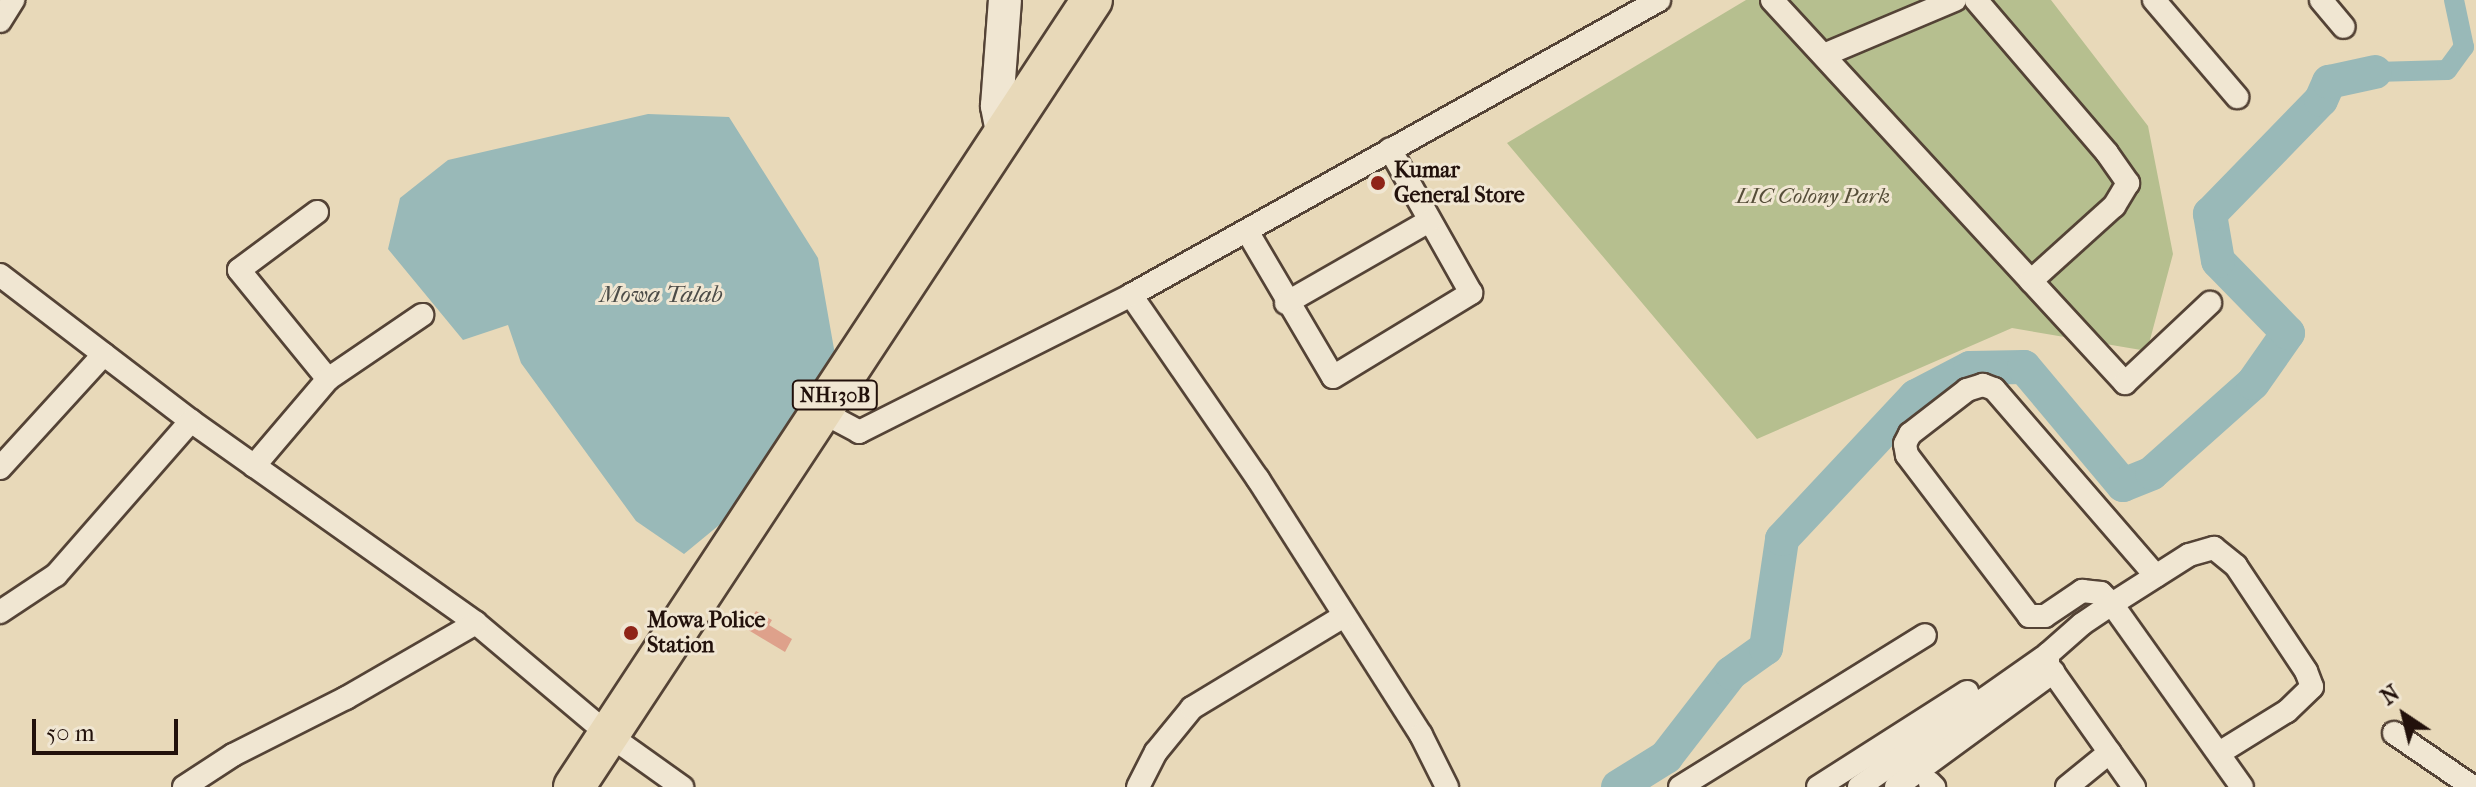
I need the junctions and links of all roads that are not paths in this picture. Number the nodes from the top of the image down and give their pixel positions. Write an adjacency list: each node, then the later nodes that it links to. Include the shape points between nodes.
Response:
1 (13, 0): 11 (street)
2 (1005, 0): 15 (street, via 997,106)
3 (1121, 0): 28 (highway, NH130B)
4 (1659, 0): 16 (street)
5 (1772, 0): 13 (street)
6 (1955, 0): 13 (street)
7 (1976, 0): 21 (street, via 2128,183 2114,206)
8 (2154, 0): 14 (street)
9 (2321, 0): 12 (street)
10 (1078, 4): 15 (highway, NH130B)
11 (0, 21)
12 (2344, 27)
13 (1824, 55): 21 (street)
14 (2237, 97)
15 (1003, 137): 28 (highway, NH130B)
16 (1390, 149): 18 (street); 19 (street)
17 (317, 212): 27 (street, via 239,270)
18 (1429, 221): 23 (street); 23 (street, via 1471,293 1333,377)
19 (1247, 231): 22 (street); 23 (street)
20 (0, 275): 26 (street)
21 (2031, 281): 24 (street, via 2125,383)
22 (1131, 295): 28 (street, via 859,432); 35 (street)
23 (1286, 303)
24 (2210, 303)
25 (422, 315): 27 (street)
26 (104, 354): 29 (street); 31 (street)
27 (328, 379): 30 (street)
28 (833, 418): 41 (highway, NH130B)
29 (191, 421): 30 (street); 34 (street, via 56,575)
30 (254, 466): 36 (street)
31 (0, 468)
32 (2156, 576): 33 (street); 33 (street, via 1994,389 1983,385 1967,390 1910,434 1907,455 2029,616 2045,616 2082,591 2101,593); 43 (street, via 2201,550 2214,548 2225,554 2311,679 2304,699)
33 (2112, 604): 38 (street, via 2082,624); 43 (street)
34 (0, 612)
35 (1344, 616): 48 (street, via 1192,708 1156,752); 49 (street, via 1421,735)
36 (476, 623): 41 (street); 44 (street)
37 (1925, 635): 50 (street)
38 (2051, 663): 42 (street); 52 (street); 53 (street)
39 (1967, 692): 51 (street)
40 (2394, 733): 57 (street)
41 (620, 744): 45 (highway, NH130B); 46 (highway, NH130B); 47 (street)
42 (2110, 752): 54 (street); 55 (street)
43 (2219, 753): 56 (street)
44 (184, 787)
45 (574, 787)
46 (608, 787)
47 (682, 787)
48 (1138, 787)
49 (1447, 787)
50 (1680, 787)
51 (1818, 787)
52 (1859, 787)
53 (1896, 787)
54 (2067, 787)
55 (2134, 787)
56 (2242, 787)
57 (2473, 787)

